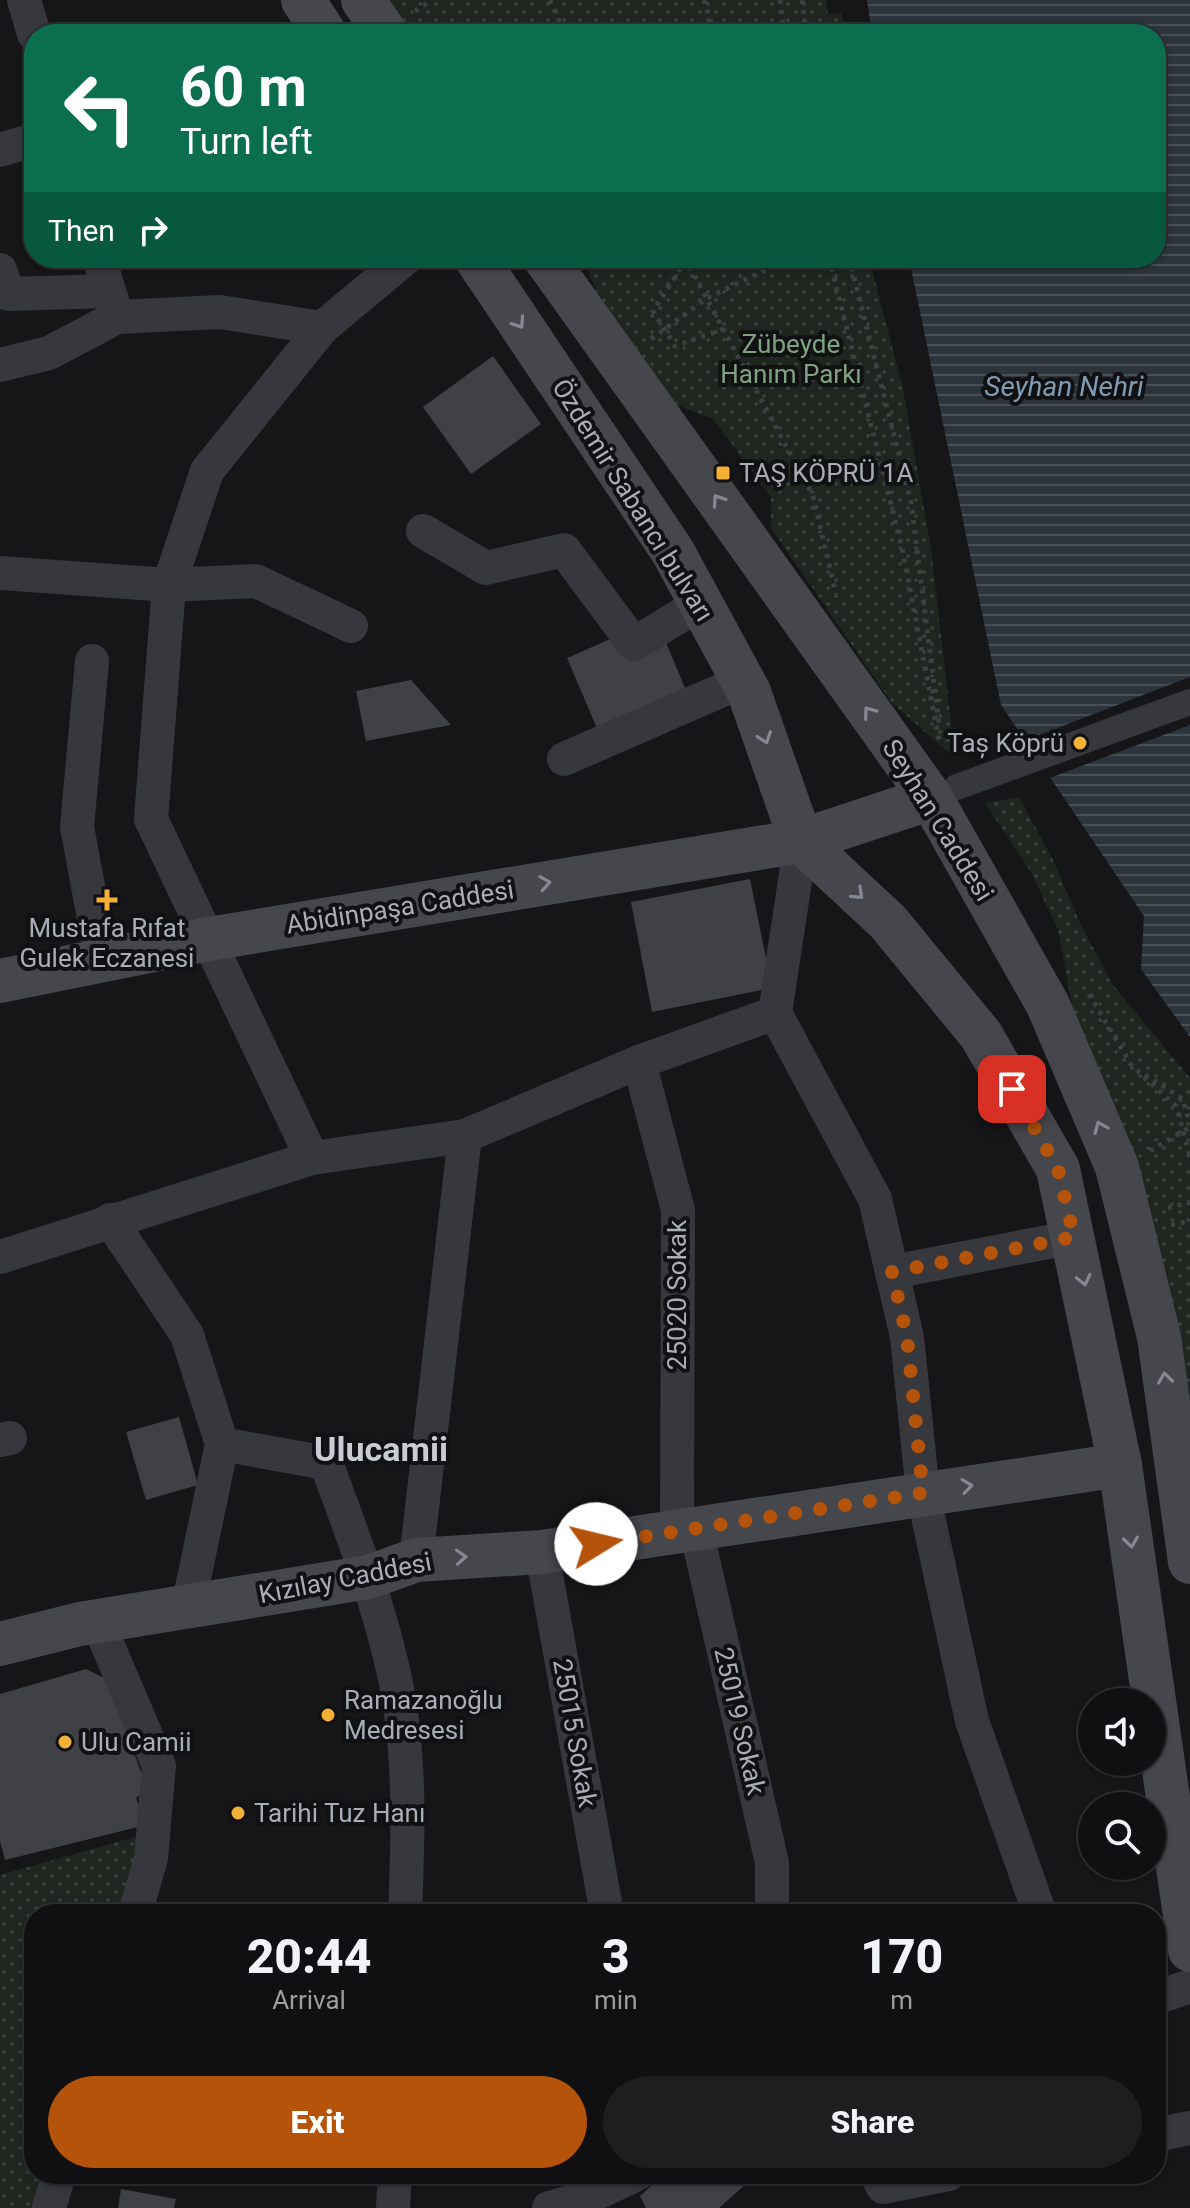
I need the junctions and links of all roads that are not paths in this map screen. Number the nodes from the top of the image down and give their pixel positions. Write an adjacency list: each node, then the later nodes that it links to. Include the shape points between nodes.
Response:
1 (24, 0): 4 (street)
2 (303, 0): 5 (main road)
3 (363, 0): 6 (main road)
4 (31, 24)
5 (319, 24)
6 (379, 24)
7 (24, 143): 8 (street)
8 (0, 150)
9 (102, 268): 14 (street)
10 (394, 268): 15 (street)
11 (483, 268): 20 (main road, Özdemir Sabancı bulvarı, one-way to 20, via 673,552)
12 (553, 268): 26 (main road, Seyhan Caddesi, one-way to 12)
13 (0, 270): 14 (street, via 8,294)
14 (113, 304): 15 (street, via 220,312); 16 (street, via 49,353)
15 (322, 328): 19 (street, via 207,471)
16 (0, 365)
17 (423, 531): 20 (street, via 486,568 564,550 634,644)
18 (0, 573): 19 (street)
19 (169, 585): 21 (street, via 256,581); 28 (street, via 151,819)
20 (701, 603): 23 (main road, Özdemir Sabancı bulvarı)
21 (351, 626)
22 (92, 661): 29 (street, via 77,827)
23 (743, 681): 25 (street); 27 (main road, Özdemir Sabancı bulvarı, one-way to 27)
24 (1190, 702): 26 (street)
25 (564, 759)
26 (955, 789): 27 (main road, Abidinpaşa Caddesi); 45 (main road, Seyhan Caddesi, one-way to 26, via 1159,1337 1117,1167)
27 (801, 841): 28 (main road, Abidinpaşa Caddesi, one-way to 27); 31 (street); 36 (main road, Özdemir Sabancı bulvarı, one-way to 36, via 888,922 981,1035 1058,1169)
28 (209, 939): 29 (main road, Abidinpaşa Caddesi); 34 (street)
29 (102, 961): 30 (main road, Abidinpaşa Caddesi)
30 (0, 981)
31 (775, 1013): 32 (street); 38 (street, via 875,1199)
32 (639, 1062): 33 (street); 42 (street, 25020 Sokak, via 678,1210)
33 (465, 1136): 34 (street); 44 (street)
34 (312, 1158): 35 (street)
35 (110, 1220): 37 (street); 39 (street, via 187,1335)
36 (1074, 1237): 38 (street); 40 (main road, Özdemir Sabancı bulvarı, one-way to 40)
37 (0, 1257)
38 (892, 1272): 41 (street, via 907,1337)
39 (222, 1444): 46 (street, via 326,1463); 47 (street)
40 (1120, 1465): 41 (main road, Kızılay Caddesi, one-way to 40); 55 (main road, Özdemir Sabancı bulvarı, one-way to 55)
41 (923, 1493): 42 (main road, Kızılay Caddesi); 54 (street, via 972,1721)
42 (686, 1530): 43 (main road, Kızılay Caddesi); 53 (street, 25019 Sokak, via 772,1863)
43 (542, 1552): 44 (main road, Kızılay Caddesi, one-way to 43); 52 (street, 25015 Sokak)
44 (416, 1560): 46 (main road, Kızılay Caddesi)
45 (1190, 1562)
46 (369, 1577): 47 (main road, Kızılay Caddesi); 51 (street, via 400,1708 408,1821)
47 (188, 1607): 48 (main road, Kızılay Caddesi)
48 (97, 1620): 49 (main road, Kızılay Caddesi); 50 (street, via 159,1766 151,1858)
49 (0, 1644)
50 (138, 1904)
51 (405, 1904)
52 (605, 1904)
53 (772, 1904)
54 (1036, 1904)
55 (1190, 1950)
56 (1190, 1986): 57 (street)
57 (1166, 1994)
58 (1190, 2128): 59 (street)
59 (1166, 2133)
60 (56, 2184): 63 (street)
61 (394, 2184): 64 (street)
62 (616, 2184): 65 (street)
63 (49, 2208)
64 (393, 2208)
65 (549, 2208)

